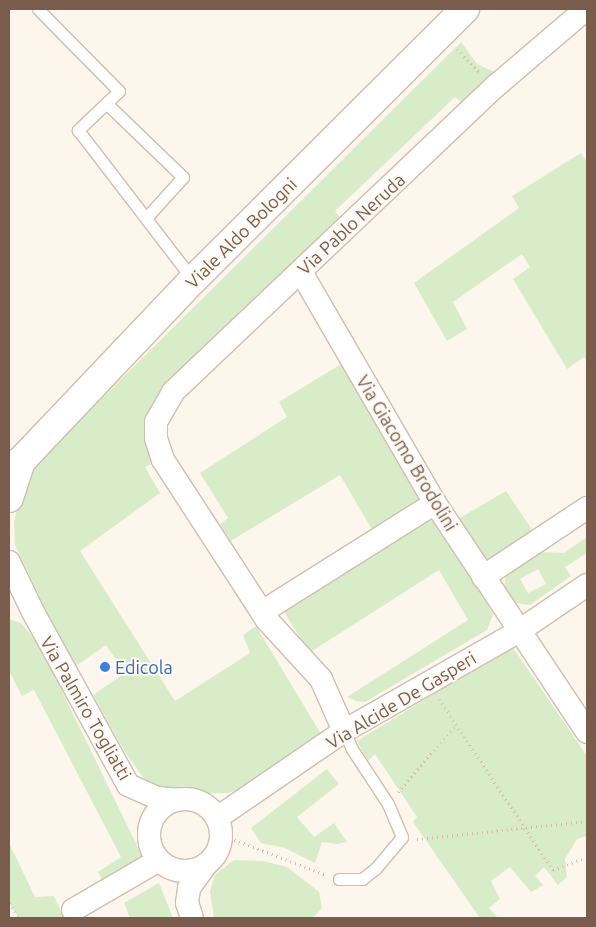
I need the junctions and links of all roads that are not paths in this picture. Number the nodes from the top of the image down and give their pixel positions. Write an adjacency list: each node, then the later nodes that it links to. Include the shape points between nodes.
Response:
1 (38, 9): 4 (lane, via 119,91)
2 (586, 9): 6 (street, Via Pablo Neruda, via 497,85)
3 (456, 18): 7 (main road, Viale Aldo Bologni)
4 (106, 103): 5 (lane, via 78,130); 5 (lane, via 183,177)
5 (146, 218): 7 (lane)
6 (300, 272): 10 (street, Via Giacomo Brodolini); 17 (street, Via Pablo Neruda, via 169,396 156,422 156,438 163,460)
7 (194, 280): 8 (main road, Viale Aldo Bologni)
8 (15, 464): 9 (main road, Viale Aldo Bologni)
9 (9, 498)
10 (435, 503): 13 (street, Via Giacomo Brodolini); 17 (street)
11 (587, 508): 13 (street)
12 (9, 562): 16 (street, Via Palmiro Togliatti)
13 (483, 576): 18 (street, Via Giacomo Brodolini)
14 (587, 585): 18 (street, Via Alcide De Gasperi)
15 (9, 601): 16 (street)
16 (33, 612): 21 (street, Via Palmiro Togliatti)
17 (262, 612): 19 (street, Via Pablo Neruda, via 321,679)
18 (519, 631): 19 (street, Via Alcide De Gasperi); 20 (street, Via Giacomo Brodolini)
19 (344, 731): 24 (street, Via Alcide De Gasperi); 27 (lane, via 388,804 402,837 376,868 362,879)
20 (587, 732)
21 (128, 784): 22 (street, Via Palmiro Togliatti, via 151,796); 23 (street, via 146,803)
22 (178, 800): 23 (street, via 160,808); 24 (street, via 201,802)
23 (150, 825): 25 (street, via 150,844)
24 (220, 826): 26 (street, via 214,858)
25 (163, 864): 26 (street, via 186,872); 28 (street); 29 (street)
26 (205, 866): 29 (street, via 189,888)
27 (339, 879)
28 (73, 910)
29 (189, 910)

